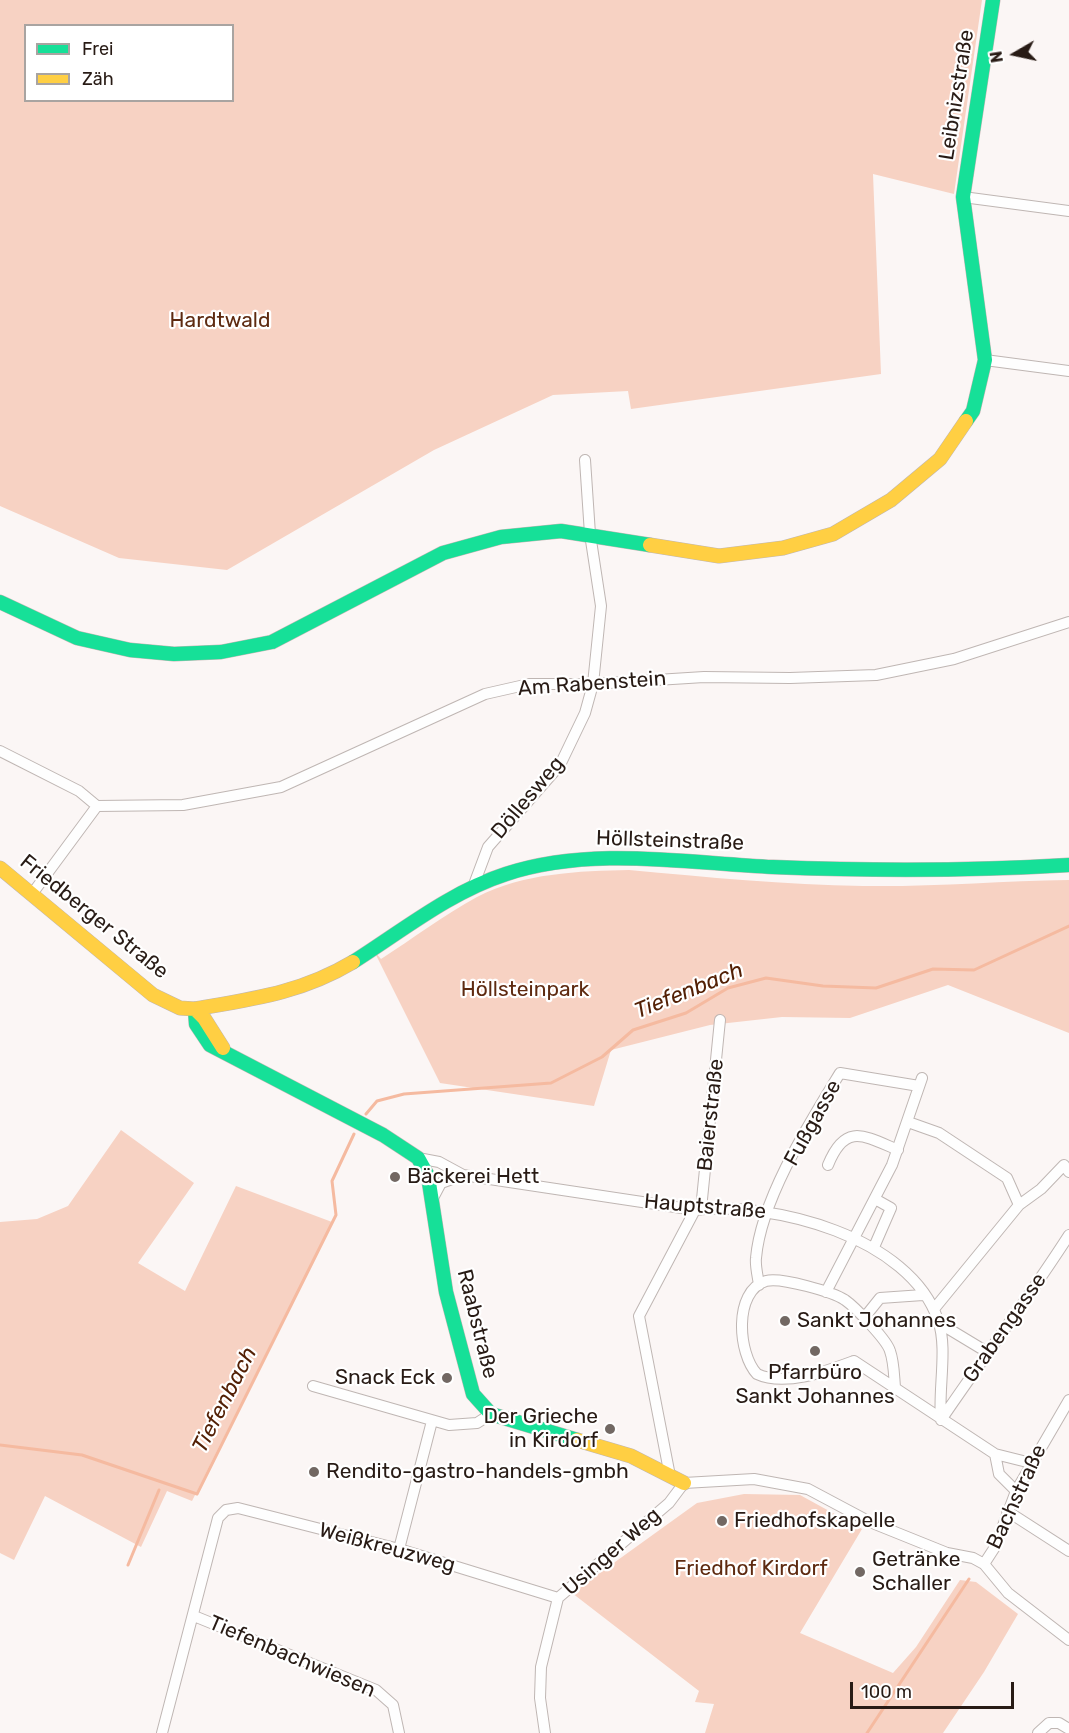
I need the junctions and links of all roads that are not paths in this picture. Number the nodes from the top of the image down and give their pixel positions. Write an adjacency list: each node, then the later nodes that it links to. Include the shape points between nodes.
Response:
1 (993, 0): 2 (street, Leibnizstraße)
2 (963, 197): 3 (street); 4 (street, Leibnizstraße)
3 (1069, 211)
4 (985, 360): 5 (street); 7 (street, via 973,411 940,459 891,501 833,534 783,548 719,556)
5 (1069, 371)
6 (585, 460): 7 (street, Döllesweg)
7 (590, 534): 8 (street, via 561,531 501,537 443,553 272,642 221,652 174,654 130,650 77,638); 10 (street, Döllesweg, via 601,606)
8 (0, 602)
9 (1069, 622): 10 (street, Am Rabenstein, via 954,659 876,675 704,677)
10 (593, 684): 12 (street, Am Rabenstein, via 529,684 485,694 281,787 183,805); 15 (street, Döllesweg, via 585,713 560,765 488,847)
11 (0, 751): 12 (street, via 79,791)
12 (97, 806): 16 (street)
13 (1069, 865): 15 (street, Höllsteinstraße, via 954,871 584,859 534,866)
14 (0, 868): 16 (street, Friedberger Straße)
15 (473, 888): 17 (street, Höllsteinstraße, via 374,951 312,983)
16 (32, 894): 17 (street, Friedberger Straße, via 153,995 180,1008)
17 (195, 1009): 21 (street, via 206,1017 216,1039 231,1057 383,1135)
18 (720, 1020): 28 (street, Baierstraße)
19 (908, 1122): 20 (street); 27 (street, via 939,1133 1007,1178); 29 (street, Fußgasse, via 920,1082 840,1073 803,1135)
20 (898, 1150): 22 (street, via 855,1134 834,1150); 25 (street)
21 (418, 1158): 24 (street, Hauptstraße, via 440,1162); 26 (street, Raabstraße, via 428,1176)
22 (828, 1165)
23 (1069, 1172): 27 (street, via 1064,1165)
24 (463, 1175): 26 (street, via 441,1183); 28 (street, Hauptstraße)
25 (875, 1199): 31 (street); 32 (street, via 891,1208)
26 (432, 1200): 43 (street, Raabstraße, via 446,1292 466,1375 473,1394)
27 (1020, 1205): 36 (street)
28 (698, 1210): 29 (street, Hauptstraße); 48 (street, via 639,1316)
29 (767, 1211): 31 (street, Hauptstraße); 33 (street, via 756,1258)
30 (1069, 1235): 39 (street, Grabengasse, via 1021,1310)
31 (853, 1236): 32 (street, Hauptstraße); 34 (street)
32 (874, 1247): 35 (street, Hauptstraße, via 911,1278)
33 (759, 1285): 34 (street, via 774,1280 791,1281); 41 (street, via 748,1299 741,1328 749,1363 757,1374 779,1378 813,1374 854,1361)
34 (826, 1292): 37 (street, via 844,1299)
35 (923, 1295): 36 (street, Hauptstraße); 37 (street, via 880,1298)
36 (934, 1309): 38 (street, Hauptstraße)
37 (864, 1318): 41 (street, via 890,1349)
38 (939, 1323): 39 (street); 44 (street, Hauptstraße)
39 (987, 1352): 44 (street, Grabengasse)
40 (313, 1386): 45 (street)
41 (895, 1387): 44 (street)
42 (1069, 1400): 47 (street, Bachstraße)
43 (490, 1414): 45 (street, via 477,1423 449,1425); 48 (street, via 631,1456)
44 (941, 1420): 46 (street)
45 (432, 1421): 52 (street)
46 (995, 1454): 47 (street); 50 (street, via 999,1474)
47 (1031, 1463): 50 (street, Bachstraße)
48 (670, 1476): 49 (street)
49 (684, 1483): 54 (street, via 754,1479 798,1486 870,1522); 55 (street, Usinger Weg, via 669,1503)
50 (1016, 1491): 51 (street, Bachstraße)
51 (1007, 1511): 53 (street); 54 (street, Bachstraße, via 995,1547)
52 (399, 1549): 55 (street, Weißkreuzweg); 56 (street, Weißkreuzweg, via 238,1508 226,1510 218,1518)
53 (1069, 1551)
54 (984, 1564): 57 (street, via 1008,1593)
55 (558, 1598): 61 (street, Usinger Weg, via 541,1667)
56 (194, 1616): 59 (street); 60 (street, Tiefenbachwiesen, via 376,1690 393,1705)
57 (1069, 1640)
58 (1069, 1729): 62 (street, via 1049,1723)
59 (162, 1733)
60 (399, 1733)
61 (545, 1733)
62 (1038, 1733)

